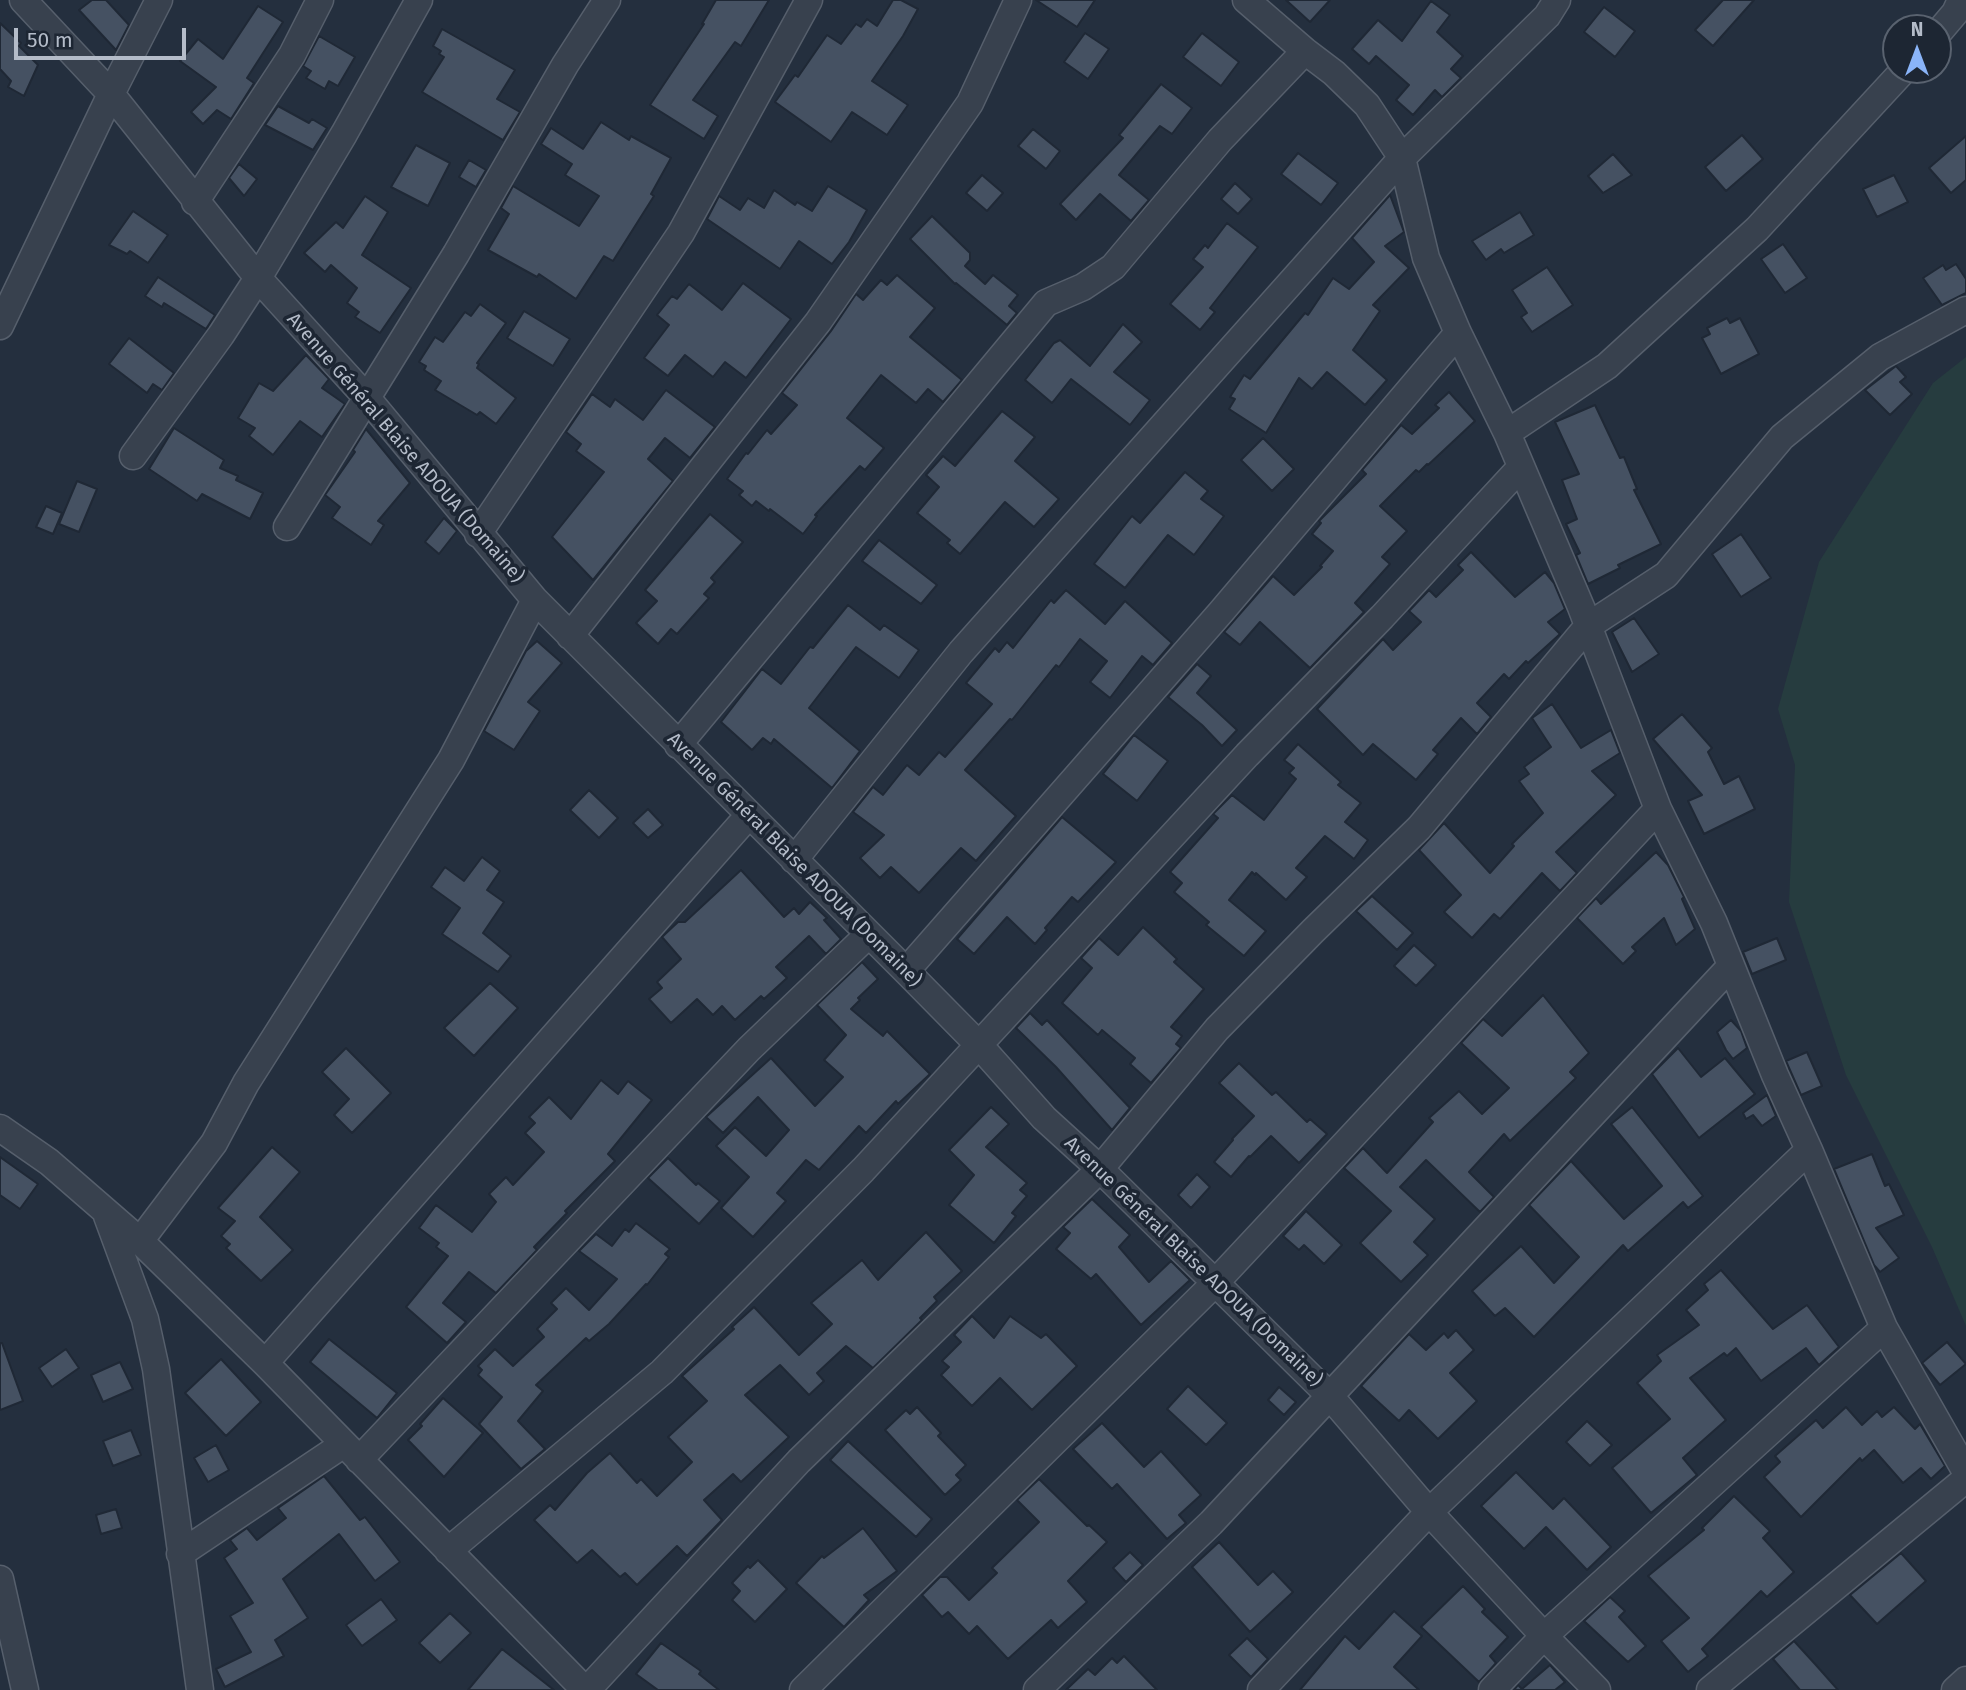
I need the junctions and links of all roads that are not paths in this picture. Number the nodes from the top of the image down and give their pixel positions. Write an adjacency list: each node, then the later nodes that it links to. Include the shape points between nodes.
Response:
1 (23, 0): 14 (street, Avenue Général Blaise ADOUA (Domaine))
2 (159, 0): 14 (street)
3 (320, 0): 16 (street, via 292,55)
4 (419, 0): 17 (street)
5 (607, 0): 21 (street)
6 (808, 0): 26 (street, via 681,233)
7 (1018, 0): 29 (street, via 970,103 825,311)
8 (1246, 0): 12 (street)
9 (1557, 0): 15 (street)
10 (1961, 0): 11 (street)
11 (1952, 17)
12 (1305, 51): 15 (street, via 1367,105); 30 (street, via 1220,140 1113,267 1046,303)
13 (1891, 84): 22 (street, via 1757,229 1607,366)
14 (111, 94): 16 (street, Avenue Général Blaise ADOUA (Domaine)); 19 (street)
15 (1402, 158): 20 (street, via 1426,258); 33 (street, via 961,652)
16 (195, 202): 17 (street, Avenue Général Blaise ADOUA (Domaine))
17 (258, 278): 21 (street, Avenue Général Blaise ADOUA (Domaine)); 23 (street)
18 (1966, 310): 28 (street, via 1880,357 1782,437 1666,575)
19 (0, 326)
20 (1458, 333): 22 (street); 36 (street, via 1212,623)
21 (367, 398): 25 (street); 26 (street, Avenue Général Blaise ADOUA (Domaine))
22 (1507, 433): 24 (street)
23 (133, 456)
24 (1521, 467): 28 (street); 37 (street)
25 (287, 527)
26 (478, 534): 27 (street, Avenue Général Blaise ADOUA (Domaine))
27 (535, 600): 29 (street, Avenue Général Blaise ADOUA (Domaine)); 42 (street, via 451,760 246,1083 215,1143)
28 (1588, 626): 31 (street); 40 (street, via 1419,828 1217,1030)
29 (570, 636): 30 (street, Avenue Général Blaise ADOUA (Domaine))
30 (678, 745): 32 (street, Avenue Général Blaise ADOUA (Domaine))
31 (1658, 809): 35 (street); 43 (street)
32 (749, 815): 33 (street, Avenue Général Blaise ADOUA (Domaine)); 45 (street)
33 (794, 860): 34 (street, Avenue Général Blaise ADOUA (Domaine))
34 (869, 934): 36 (street, Avenue Général Blaise ADOUA (Domaine)); 47 (street, via 749,1049)
35 (1731, 965): 39 (street); 46 (street)
36 (906, 971): 37 (street, Avenue Général Blaise ADOUA (Domaine))
37 (978, 1044): 40 (street, Avenue Général Blaise ADOUA (Domaine), via 1044,1118); 51 (street, via 863,1170 662,1372)
38 (0, 1128): 41 (street, via 49,1162)
39 (1810, 1150): 44 (street); 50 (street)
40 (1100, 1169): 43 (street, Avenue Général Blaise ADOUA (Domaine)); 58 (street, via 799,1461)
41 (106, 1212): 42 (street); 52 (street, via 145,1319 156,1368)
42 (140, 1241): 45 (street)
43 (1215, 1283): 46 (street, Avenue Général Blaise ADOUA (Domaine)); 59 (street)
44 (1884, 1328): 48 (street); 54 (street)
45 (265, 1363): 47 (street)
46 (1329, 1395): 50 (street, Avenue Général Blaise ADOUA (Domaine)); 60 (street, via 1211,1523)
47 (351, 1452): 51 (street); 52 (street)
48 (1966, 1472)
49 (1966, 1479): 64 (street)
50 (1429, 1512): 54 (street, Avenue Général Blaise ADOUA (Domaine)); 61 (street)
51 (448, 1551): 58 (street)
52 (180, 1554): 57 (street)
53 (0, 1579): 56 (street)
54 (1544, 1636): 62 (street); 63 (street, Avenue Général Blaise ADOUA (Domaine))
55 (1966, 1680): 65 (street)
56 (24, 1690)
57 (200, 1690)
58 (586, 1690)
59 (803, 1690)
60 (1037, 1690)
61 (1261, 1690)
62 (1492, 1690)
63 (1597, 1690)
64 (1710, 1690)
65 (1955, 1690)

